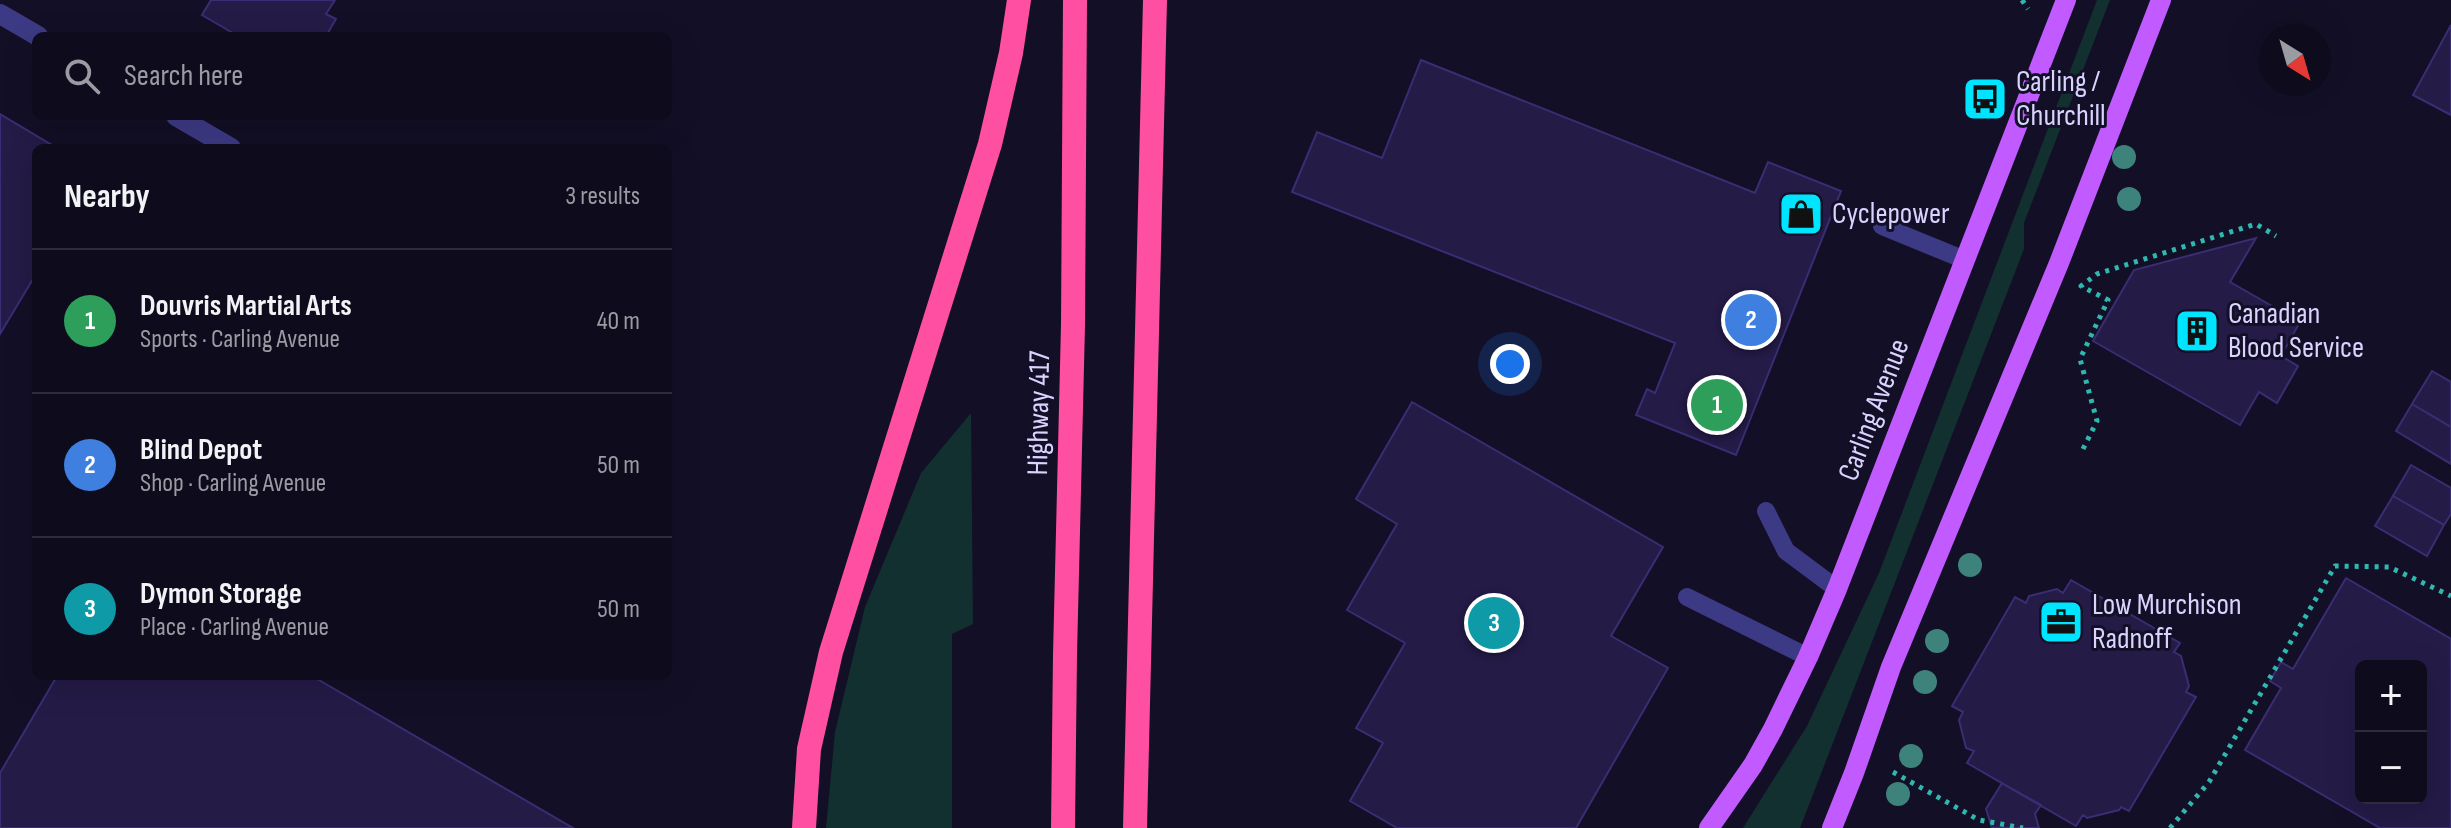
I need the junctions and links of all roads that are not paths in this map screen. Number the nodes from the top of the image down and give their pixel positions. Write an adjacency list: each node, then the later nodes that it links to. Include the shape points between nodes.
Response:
1 (1019, 0): 16 (highway, via 990,144 831,652 809,749)
2 (1075, 0): 17 (highway, Highway 417)
3 (1155, 0): 18 (highway)
4 (2066, 0): 11 (main road, Carling Avenue)
5 (2161, 0): 20 (main road, via 2059,263 1891,667)
6 (0, 14): 7 (street)
7 (32, 33)
8 (183, 120): 9 (street)
9 (224, 144)
10 (1882, 226): 11 (lane)
11 (1965, 260): 13 (main road, Carling Avenue)
12 (1766, 511): 13 (lane, via 1786,551)
13 (1837, 589): 15 (main road, Carling Avenue)
14 (1687, 597): 15 (lane)
15 (1808, 657): 19 (main road, Carling Avenue, via 1753,765)
16 (804, 828)
17 (1063, 828)
18 (1135, 828)
19 (1709, 828)
20 (1832, 828)

